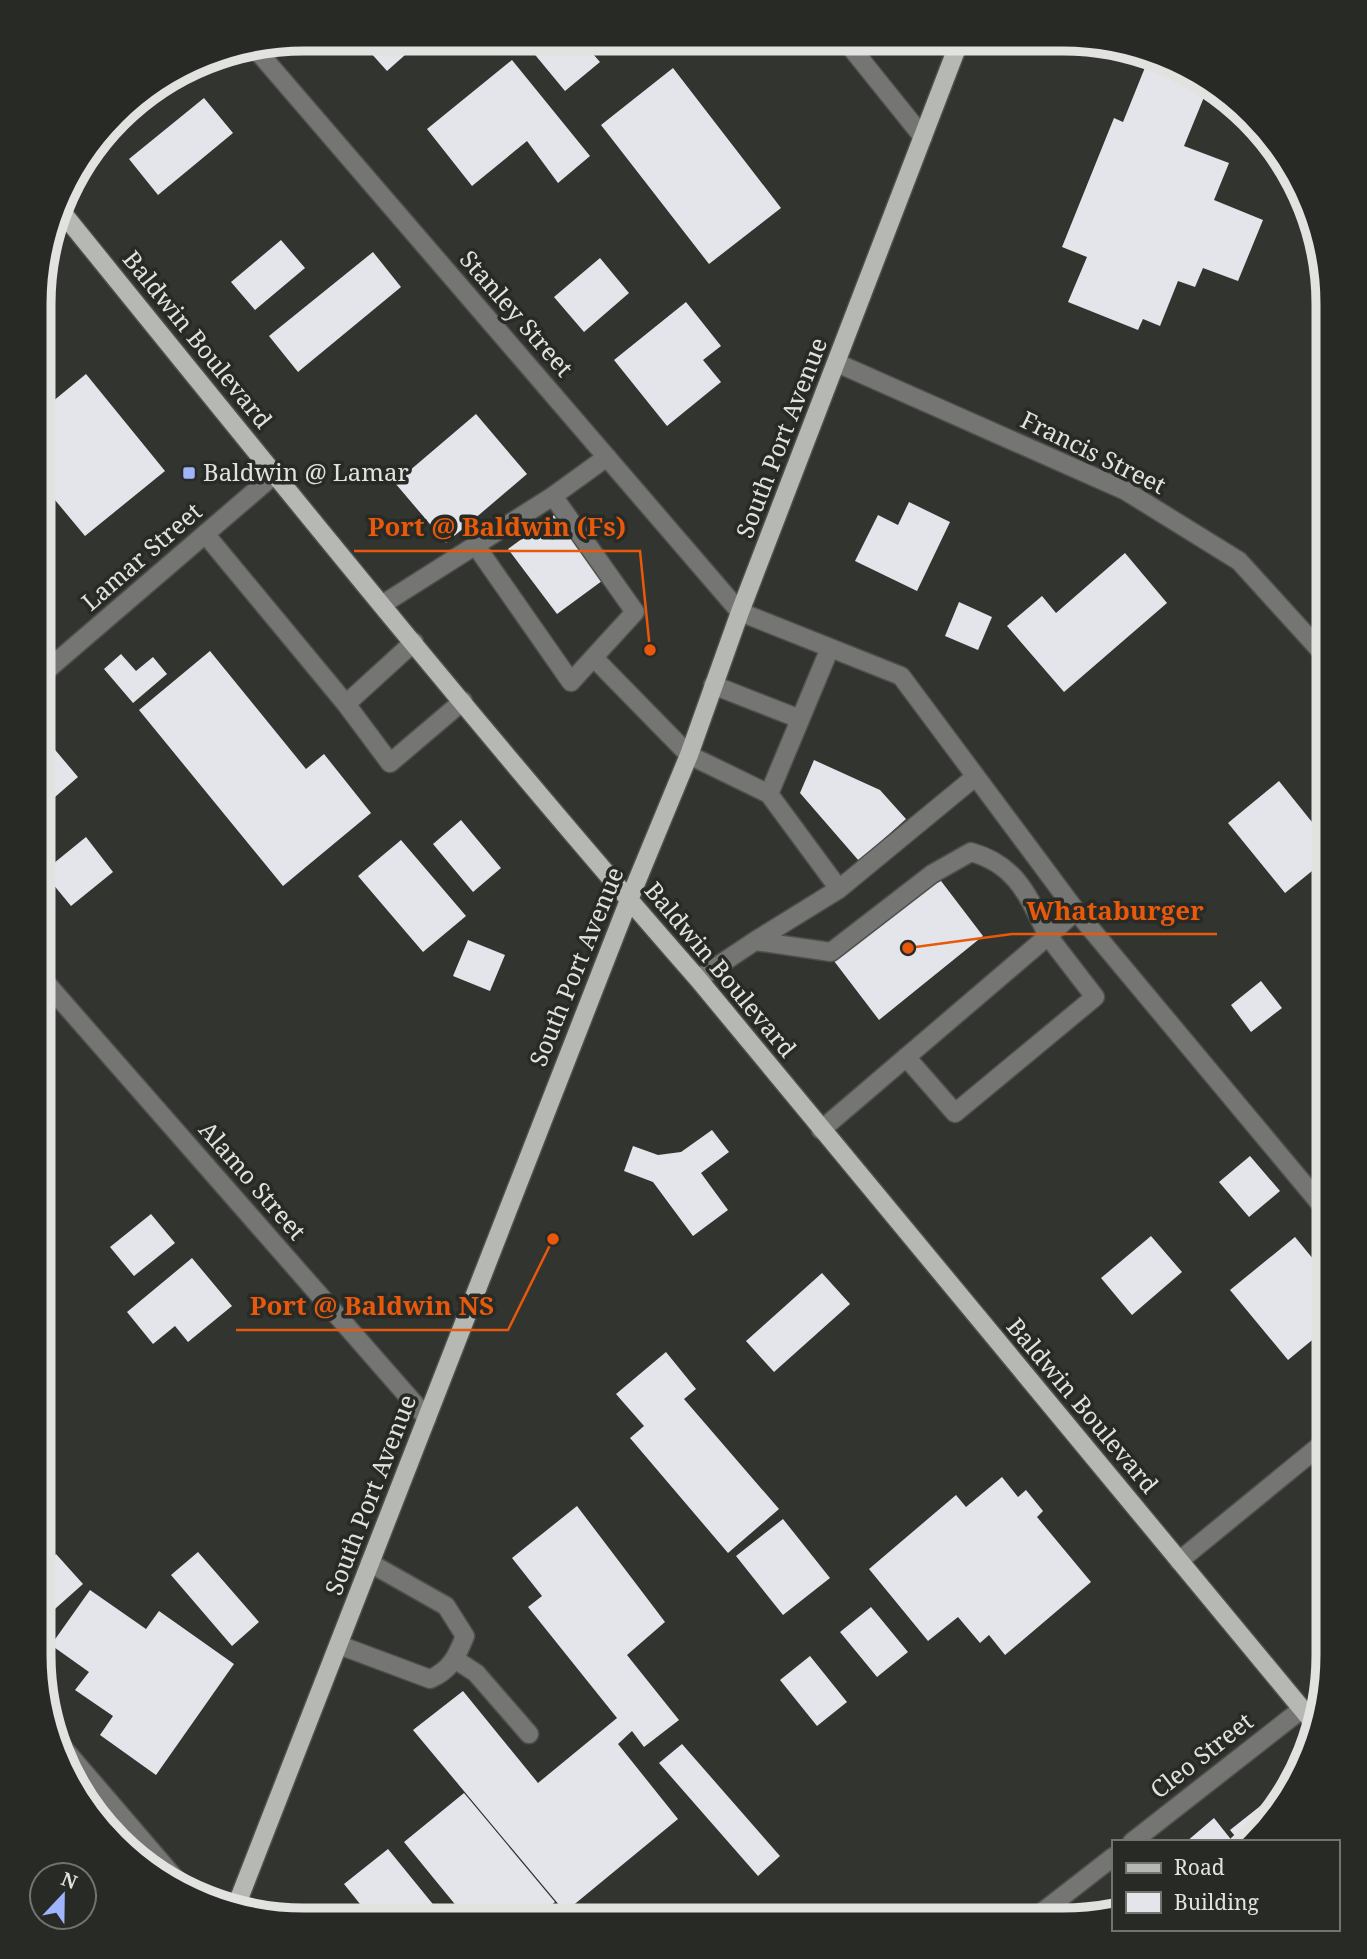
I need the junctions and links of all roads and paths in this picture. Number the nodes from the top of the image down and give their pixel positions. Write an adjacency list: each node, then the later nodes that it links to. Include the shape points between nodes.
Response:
1 (854, 51): 4 (street)
2 (956, 51): 4 (main road, South Port Avenue)
3 (261, 55): 7 (street, Stanley Street)
4 (923, 137): 6 (main road, South Port Avenue)
5 (66, 217): 8 (main road, Baldwin Boulevard)
6 (837, 363): 13 (main road, South Port Avenue); 15 (street, Francis Street, via 1126,491 1239,561)
7 (607, 457): 9 (street); 13 (street, Stanley Street)
8 (275, 474): 10 (street, Lamar Street); 12 (main road, Baldwin Boulevard)
9 (553, 496): 11 (street); 17 (street, via 635,612)
10 (206, 535): 18 (street, Lamar Street); 21 (street)
11 (476, 546): 12 (street); 17 (street, via 571,682)
12 (383, 604): 14 (main road, Baldwin Boulevard)
13 (740, 612): 16 (street); 19 (main road, South Port Avenue)
14 (414, 642): 20 (main road, Baldwin Boulevard); 21 (street)
15 (1316, 646)
16 (831, 648): 22 (street); 24 (street, via 901,676)
17 (595, 659): 23 (street)
18 (51, 667)
19 (713, 685): 22 (street); 23 (main road, South Port Avenue)
20 (463, 701): 21 (street, via 390,763); 27 (main road, Baldwin Boulevard)
21 (346, 704)
22 (800, 719): 25 (street)
23 (689, 755): 25 (street); 27 (main road, South Port Avenue)
24 (975, 777): 26 (street); 28 (street)
25 (769, 794): 26 (street)
26 (839, 889): 30 (street)
27 (629, 900): 31 (main road, Baldwin Boulevard); 36 (main road, South Port Avenue)
28 (1076, 911): 29 (street); 35 (street)
29 (1048, 936): 30 (street, via 1012,873 993,858 971,852 932,874 831,952); 33 (street); 33 (street, via 1095,997 955,1113)
30 (755, 941): 31 (street)
31 (698, 979): 34 (main road, Baldwin Boulevard)
32 (51, 989): 36 (street, Alamo Street)
33 (906, 1057): 34 (street)
34 (821, 1130): 38 (main road, Baldwin Boulevard)
35 (1316, 1199)
36 (427, 1418): 39 (main road, South Port Avenue)
37 (1316, 1449): 38 (street)
38 (1179, 1561): 42 (main road, Baldwin Boulevard)
39 (370, 1563): 40 (main road, South Port Avenue); 41 (street, via 446,1606 465,1636)
40 (339, 1645): 41 (street, via 430,1679); 49 (main road, South Port Avenue)
41 (456, 1660): 44 (street, via 476,1673)
42 (1302, 1709): 43 (main road, Baldwin Boulevard); 46 (street, Cleo Street)
43 (1309, 1717)
44 (529, 1734)
45 (74, 1760): 48 (street)
46 (1135, 1840)
47 (1112, 1858): 50 (street)
48 (166, 1868)
49 (239, 1900)
50 (1047, 1908)

